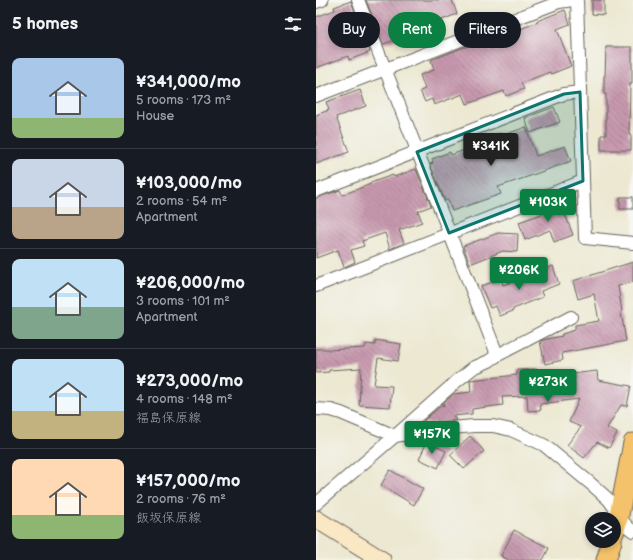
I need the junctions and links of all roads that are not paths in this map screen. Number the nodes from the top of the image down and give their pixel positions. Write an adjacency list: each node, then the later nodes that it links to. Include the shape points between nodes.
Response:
1 (322, 0): 5 (street)
2 (358, 0): 6 (street)
3 (573, 0): 6 (street, via 559,2)
4 (577, 0): 7 (street)
5 (316, 2)
6 (385, 69): 8 (street); 9 (street)
7 (580, 92): 9 (street, via 564,94); 10 (street)
8 (316, 96)
9 (417, 152): 11 (street); 12 (street)
10 (582, 181): 12 (street); 13 (street, via 585,238)
11 (316, 191)
12 (449, 233): 14 (street); 16 (street)
13 (633, 243)
14 (316, 286)
15 (571, 317): 16 (street)
16 (496, 356): 18 (street, via 473,368)
17 (316, 409): 18 (street, via 341,413)
18 (395, 436): 20 (street); 21 (street, via 474,426 512,430 544,445 608,499)
19 (633, 443): 22 (main road)
20 (316, 504)
21 (614, 512)
22 (619, 512)
23 (316, 519): 27 (main road)
24 (621, 525): 25 (street)
25 (633, 531)
26 (610, 548): 28 (main road)
27 (382, 560)
28 (606, 560)

